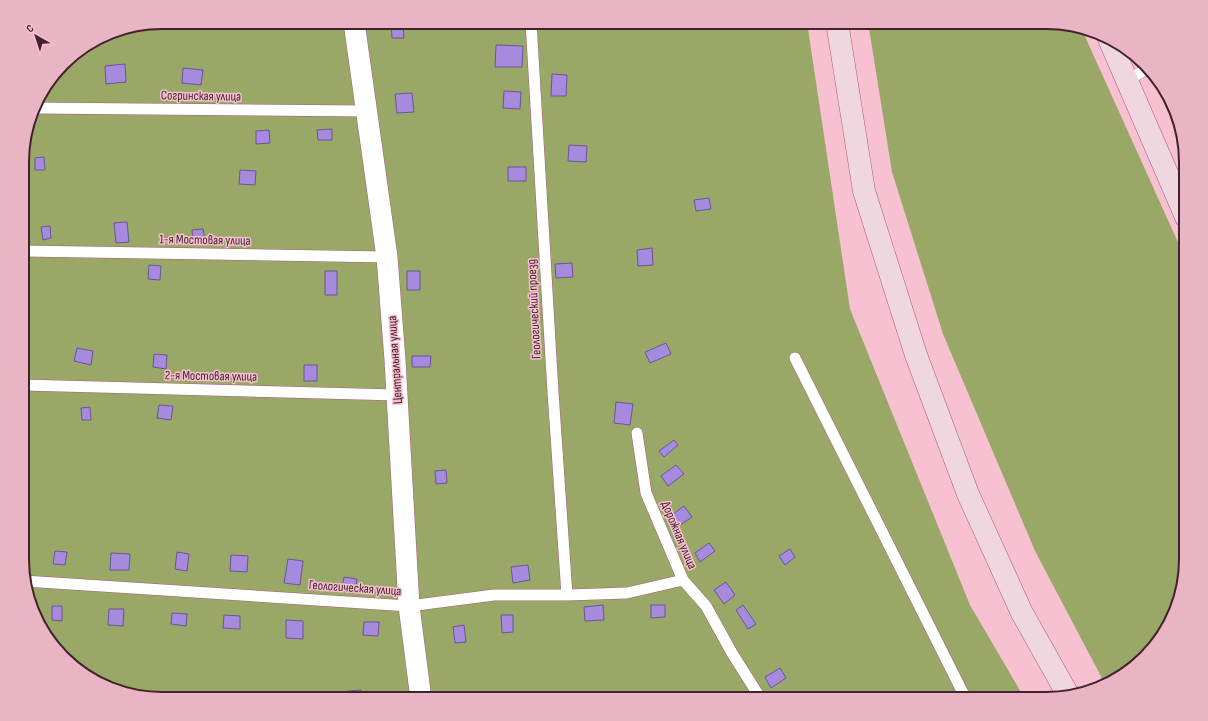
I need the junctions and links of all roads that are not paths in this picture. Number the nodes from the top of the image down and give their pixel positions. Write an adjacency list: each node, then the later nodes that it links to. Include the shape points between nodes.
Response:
1 (355, 29): 8 (street, Центральная улица)
2 (531, 29): 18 (lane, Геологический проезд)
3 (838, 29): 20 (main road, via 864,192 916,354 968,494 1022,613)
4 (1111, 46): 6 (main road)
5 (1143, 71): 6 (lane)
6 (1127, 81): 9 (main road)
7 (40, 108): 8 (lane, Согринская улица)
8 (367, 111): 11 (street, Центральная улица)
9 (1179, 196)
10 (29, 250): 11 (lane, 1-я Мостовая улица)
11 (387, 257): 14 (street, Центральная улица)
12 (795, 358): 23 (lane)
13 (29, 386): 14 (lane, 2-я Мостовая улица)
14 (397, 395): 19 (street, Центральная улица)
15 (637, 433): 16 (lane, Дорожная улица, via 646,493)
16 (683, 580): 18 (lane, Геологическая улица, via 627,592); 22 (lane, Дорожная улица, via 706,606)
17 (31, 581): 19 (lane, Геологическая улица)
18 (567, 595): 19 (lane, Геологическая улица, via 494,595)
19 (409, 606): 21 (street, Центральная улица)
20 (1066, 691)
21 (420, 692)
22 (757, 692)
23 (962, 692)

